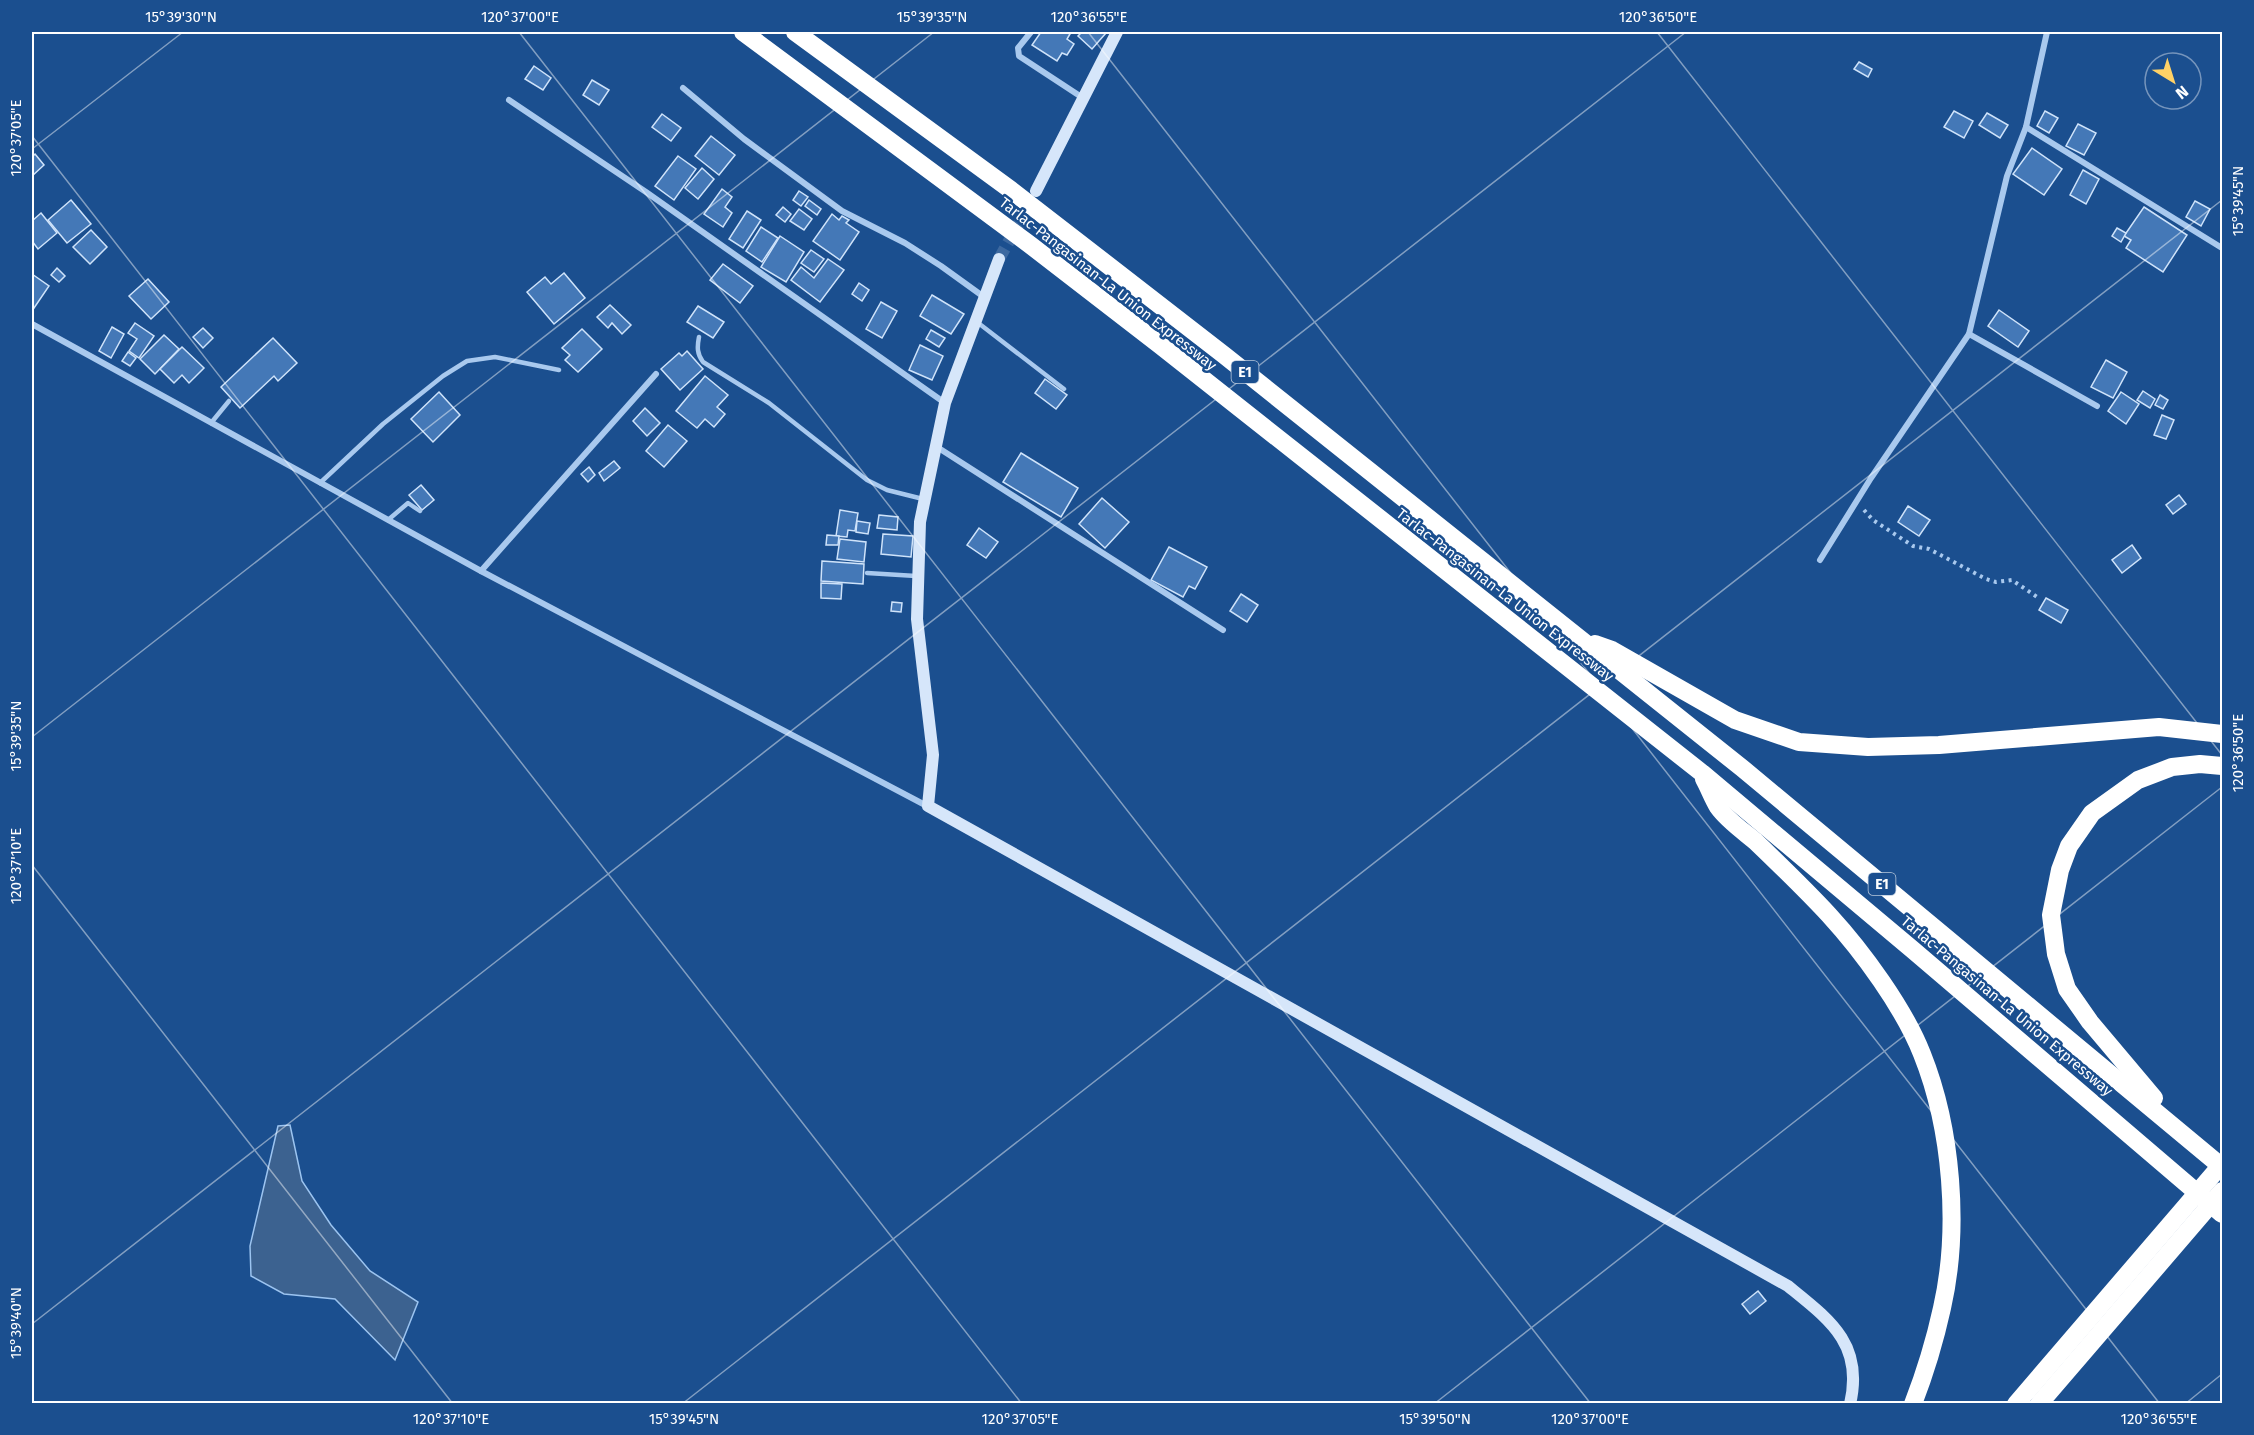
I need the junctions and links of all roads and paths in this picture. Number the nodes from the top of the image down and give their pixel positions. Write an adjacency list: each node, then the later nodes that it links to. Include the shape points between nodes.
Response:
1 (743, 32): 40 (highway, Tarlac-Pangasinan-La Union Expressway / E1, via 1132,323)
2 (795, 32): 37 (highway, Tarlac-Pangasinan-La Union Expressway / E1, via 1011,190)
3 (1031, 32): 7 (street, via 1018,48 1019,56)
4 (1117, 32): 7 (street)
5 (2047, 32): 9 (street)
6 (683, 88): 13 (street, via 744,139 842,211 905,243)
7 (1083, 99): 10 (street)
8 (509, 100): 22 (street)
9 (2026, 128): 11 (street); 16 (street, via 2007,176)
10 (1036, 191)
11 (2223, 248)
12 (999, 260): 13 (street)
13 (984, 297): 14 (street)
14 (975, 321): 20 (lane); 22 (street)
15 (32, 324): 24 (street)
16 (1969, 334): 23 (street); 27 (street)
17 (699, 337): 28 (lane, via 697,347 703,362 769,403 867,480)
18 (559, 370): 26 (lane, via 495,357 468,362 443,376 383,424)
19 (656, 374): 32 (street)
20 (1064, 389)
21 (229, 401): 24 (lane)
22 (945, 403): 25 (street)
23 (2097, 406)
24 (211, 423): 26 (street)
25 (937, 447): 28 (street); 36 (street)
26 (320, 483): 30 (street)
27 (1858, 499): 31 (street); 35 (path, via 1873,520 1913,546 1929,549 1986,579 2012,580)
28 (925, 500): 34 (street)
29 (420, 511): 30 (lane, via 408,503)
30 (388, 520): 32 (street)
31 (1820, 560)
32 (481, 571): 41 (street)
33 (867, 573): 34 (lane)
34 (918, 577): 41 (street, via 917,619 933,755)
35 (2040, 599)
36 (1223, 630)
37 (1577, 638): 38 (highway, via 1612,650 1735,720 1799,742 1868,747 1939,745 2159,727); 42 (highway, Tarlac-Pangasinan-La Union Expressway / E1, via 1742,768)
38 (2223, 734)
39 (2223, 766): 42 (highway, via 2172,767 2138,780 2092,813 2069,846 2051,915 2056,954 2067,989)
40 (1702, 773): 45 (highway, Tarlac-Pangasinan-La Union Expressway / E1); 48 (highway, via 1719,808 1784,868 1863,957 1902,1014 1922,1054 1943,1130 1951,1185 1951,1248 1943,1307)
41 (928, 807): 47 (street, via 1788,1286 1826,1317 1842,1336 1854,1368)
42 (2184, 1134): 43 (highway, Tarlac-Pangasinan-La Union Expressway / E1)
43 (2223, 1165): 46 (highway)
44 (2223, 1191): 46 (highway)
45 (2223, 1214)
46 (2184, 1223): 49 (highway); 50 (highway)
47 (1850, 1404)
48 (1913, 1404)
49 (2016, 1404)
50 (2039, 1404)

